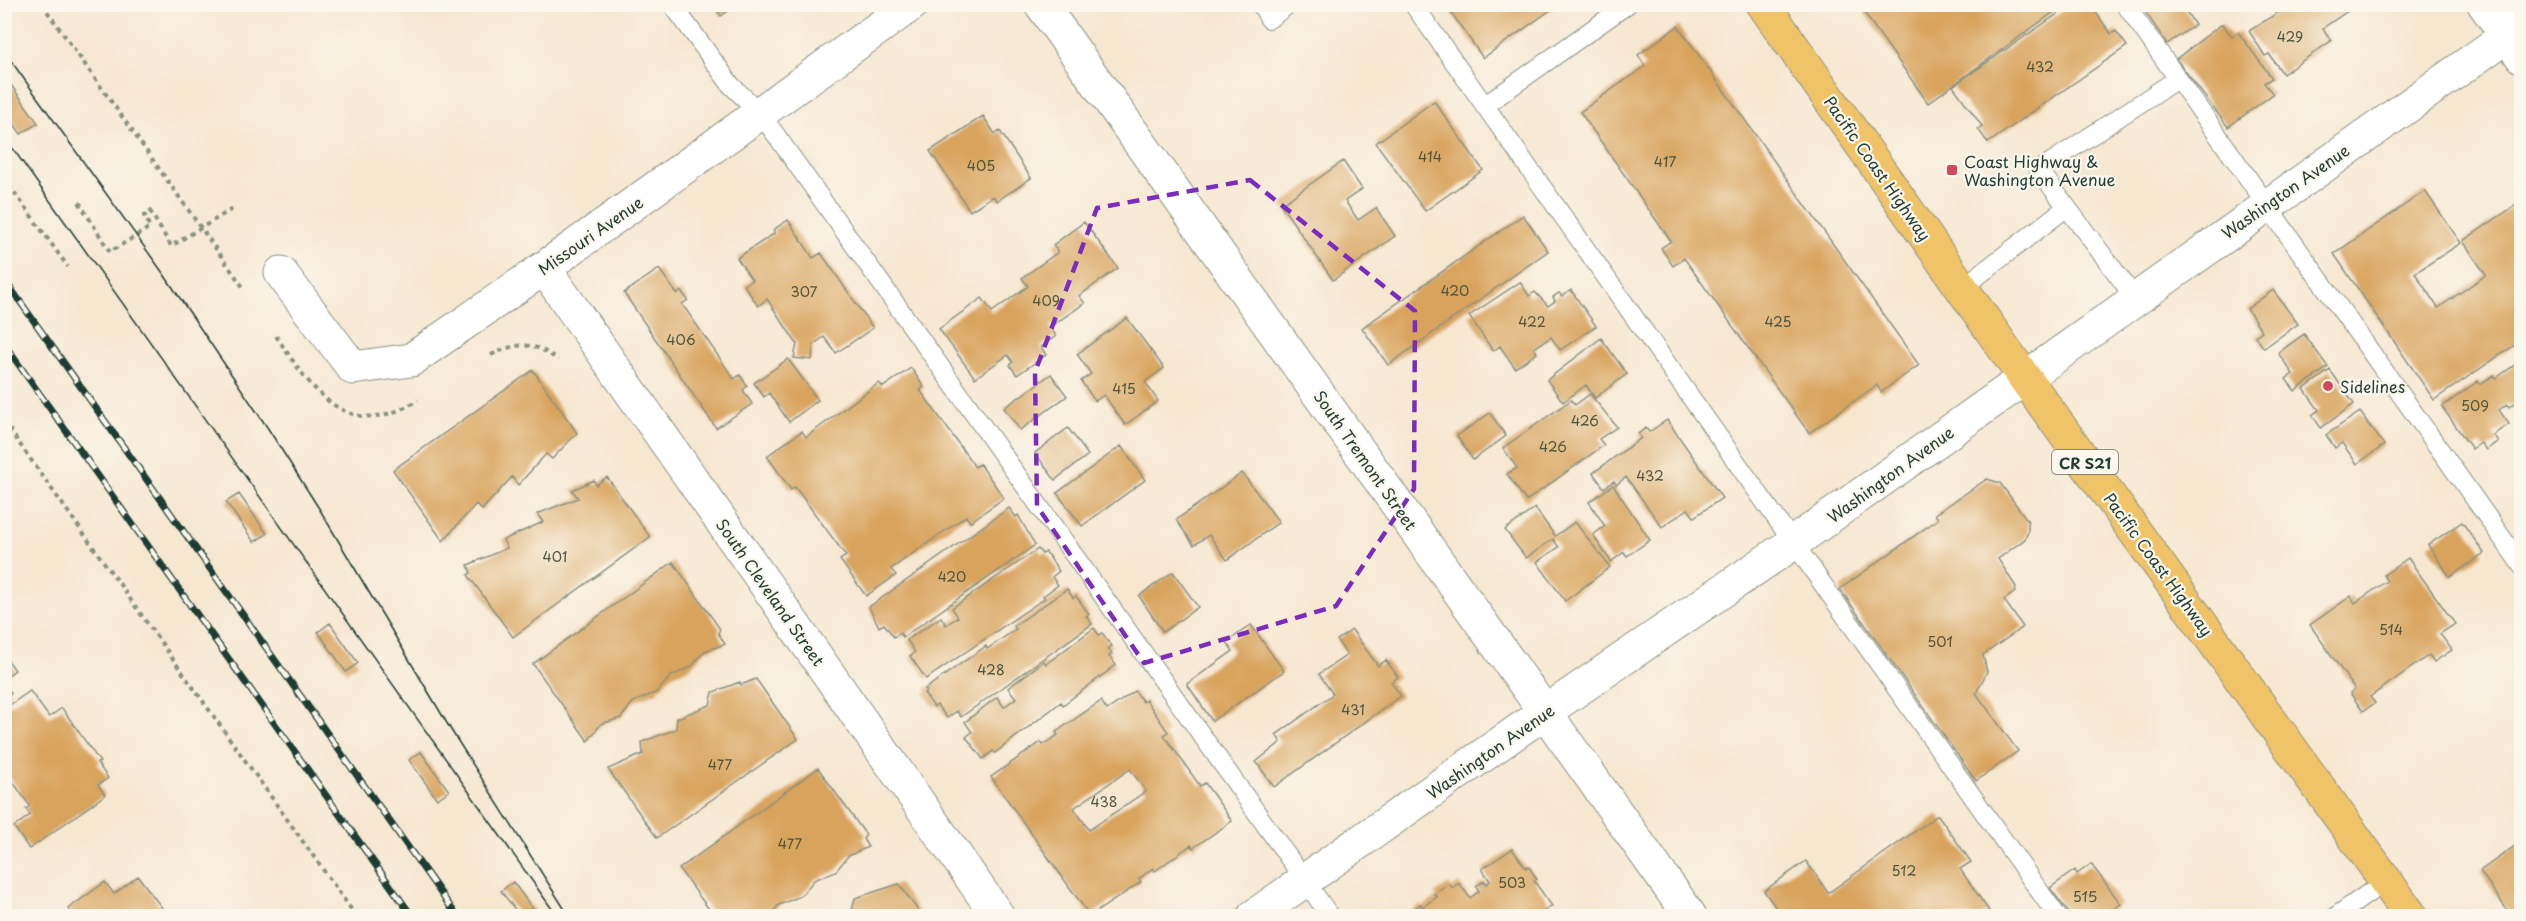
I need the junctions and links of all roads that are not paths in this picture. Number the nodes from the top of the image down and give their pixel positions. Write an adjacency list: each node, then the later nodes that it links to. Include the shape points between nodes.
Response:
1 (672, 4): 14 (lane, via 731,85)
2 (912, 4): 14 (street, Missouri Avenue)
3 (1041, 4): 24 (street, South Tremont Street)
4 (1261, 4): 5 (lane, via 1269,19)
5 (1289, 4)
6 (1413, 4): 13 (lane)
7 (1628, 4): 13 (lane)
8 (1763, 4): 19 (main road, Pacific Coast Highway / CR S21)
9 (2125, 4): 12 (lane)
10 (2484, 4): 11 (street)
11 (2517, 39): 15 (street, Washington Avenue)
12 (2177, 79): 15 (lane); 16 (lane, via 2039,170)
13 (1484, 106): 22 (lane)
14 (761, 114): 17 (street, Missouri Avenue); 25 (lane)
15 (2267, 204): 20 (street, Washington Avenue); 23 (lane)
16 (2067, 207): 19 (lane); 20 (lane)
17 (544, 268): 18 (street, Missouri Avenue, via 411,360 353,368); 27 (street, South Cleveland Street)
18 (280, 273)
19 (1962, 288): 21 (main road, Pacific Coast Highway / CR S21)
20 (2135, 298): 21 (street, Washington Avenue)
21 (2024, 377): 22 (street, Washington Avenue); 26 (main road, Pacific Coast Highway / CR S21)
22 (1793, 543): 24 (street, Washington Avenue); 31 (lane)
23 (2522, 566)
24 (1545, 712): 25 (street, Washington Avenue); 30 (street, South Tremont Street)
25 (1304, 881): 28 (street, Washington Avenue); 29 (lane)
26 (2386, 881): 32 (lane); 33 (main road, Pacific Coast Highway / CR S21)
27 (998, 916)
28 (1254, 916)
29 (1330, 916)
30 (1690, 916)
31 (2057, 916)
32 (2336, 916)
33 (2411, 916)

